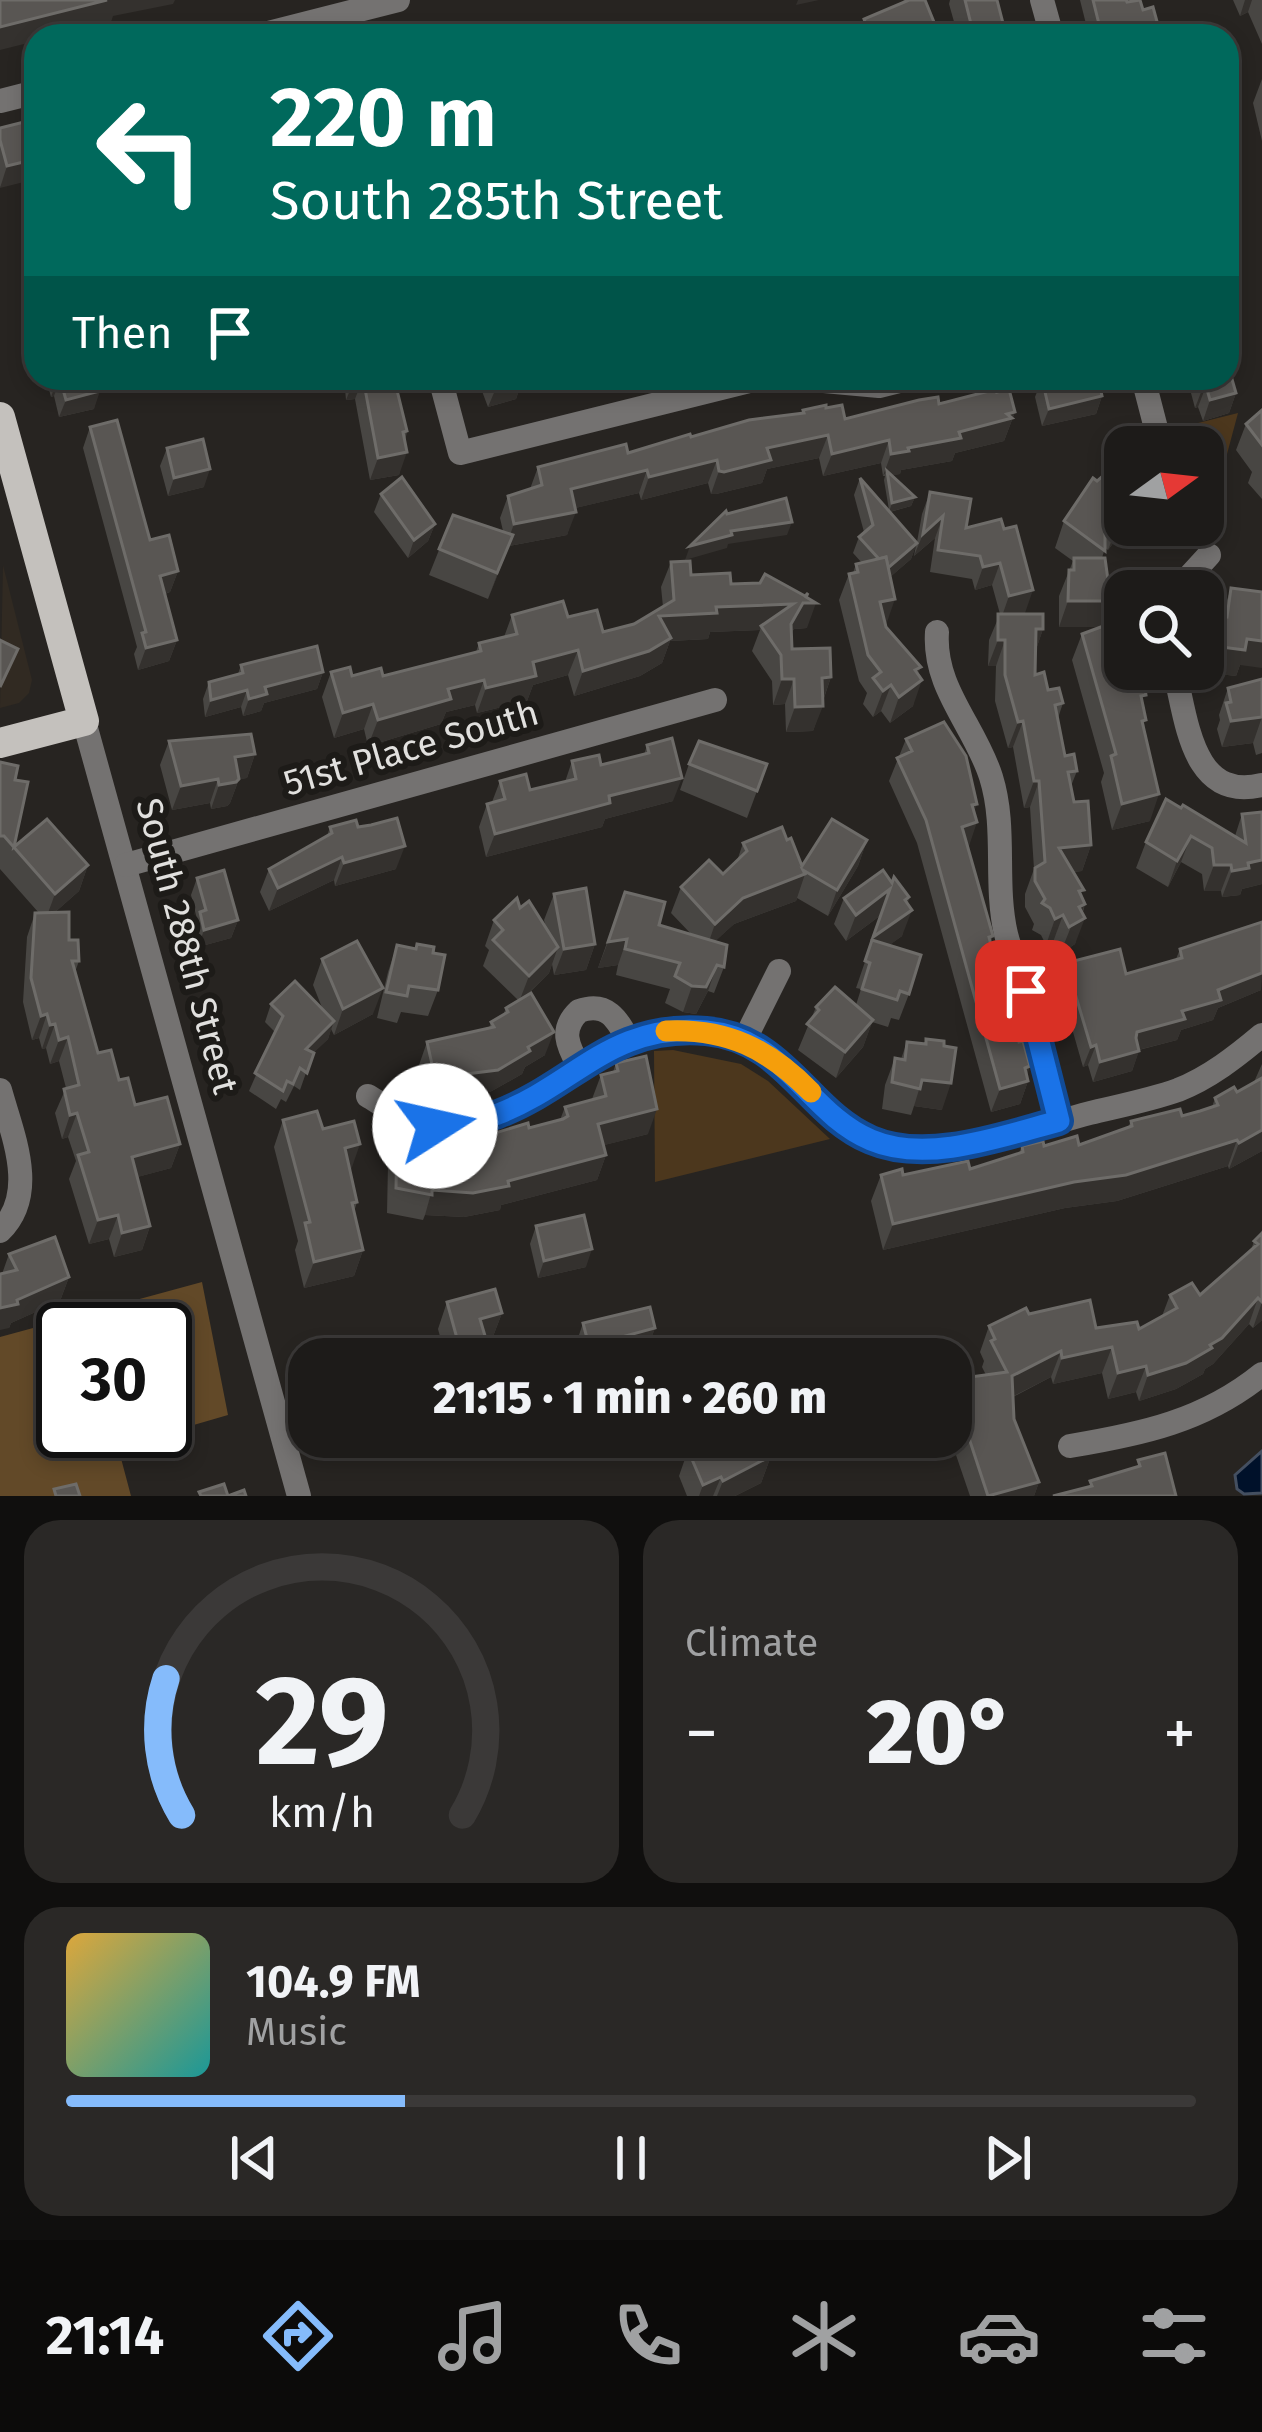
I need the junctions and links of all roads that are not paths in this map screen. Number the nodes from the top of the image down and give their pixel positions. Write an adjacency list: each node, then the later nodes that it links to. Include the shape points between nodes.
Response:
1 (398, 0): 2 (street)
2 (303, 24)
3 (443, 390): 4 (street, via 460,453)
4 (714, 390)
5 (1146, 390): 7 (street)
6 (0, 417): 13 (main road, South 288th Street)
7 (1155, 426)
8 (1209, 555): 9 (street)
9 (1195, 570)
10 (937, 632): 24 (street, via 940,672 992,778 1006,934)
11 (1180, 690): 15 (street, via 1206,773 1231,785)
12 (715, 700): 16 (street, 51st Place South)
13 (84, 721): 14 (main road); 16 (street, South 288th Street)
14 (0, 743)
15 (1262, 785)
16 (126, 865): 28 (street, South 288th Street)
17 (779, 971): 19 (street)
18 (1262, 1035): 24 (street, via 1179,1090)
19 (744, 1040): 20 (street, via 670,1030); 24 (street, via 874,1142 953,1145)
20 (629, 1041): 21 (street); 21 (street, via 611,1013 579,1011 566,1029)
21 (579, 1066): 23 (street, via 528,1100 461,1123 406,1118)
22 (0, 1090): 25 (street, via 20,1172 20,1196)
23 (368, 1096)
24 (1059, 1121)
25 (6, 1224)
26 (1262, 1374): 27 (street, via 1234,1397 1172,1425)
27 (1070, 1446)
28 (299, 1496)

